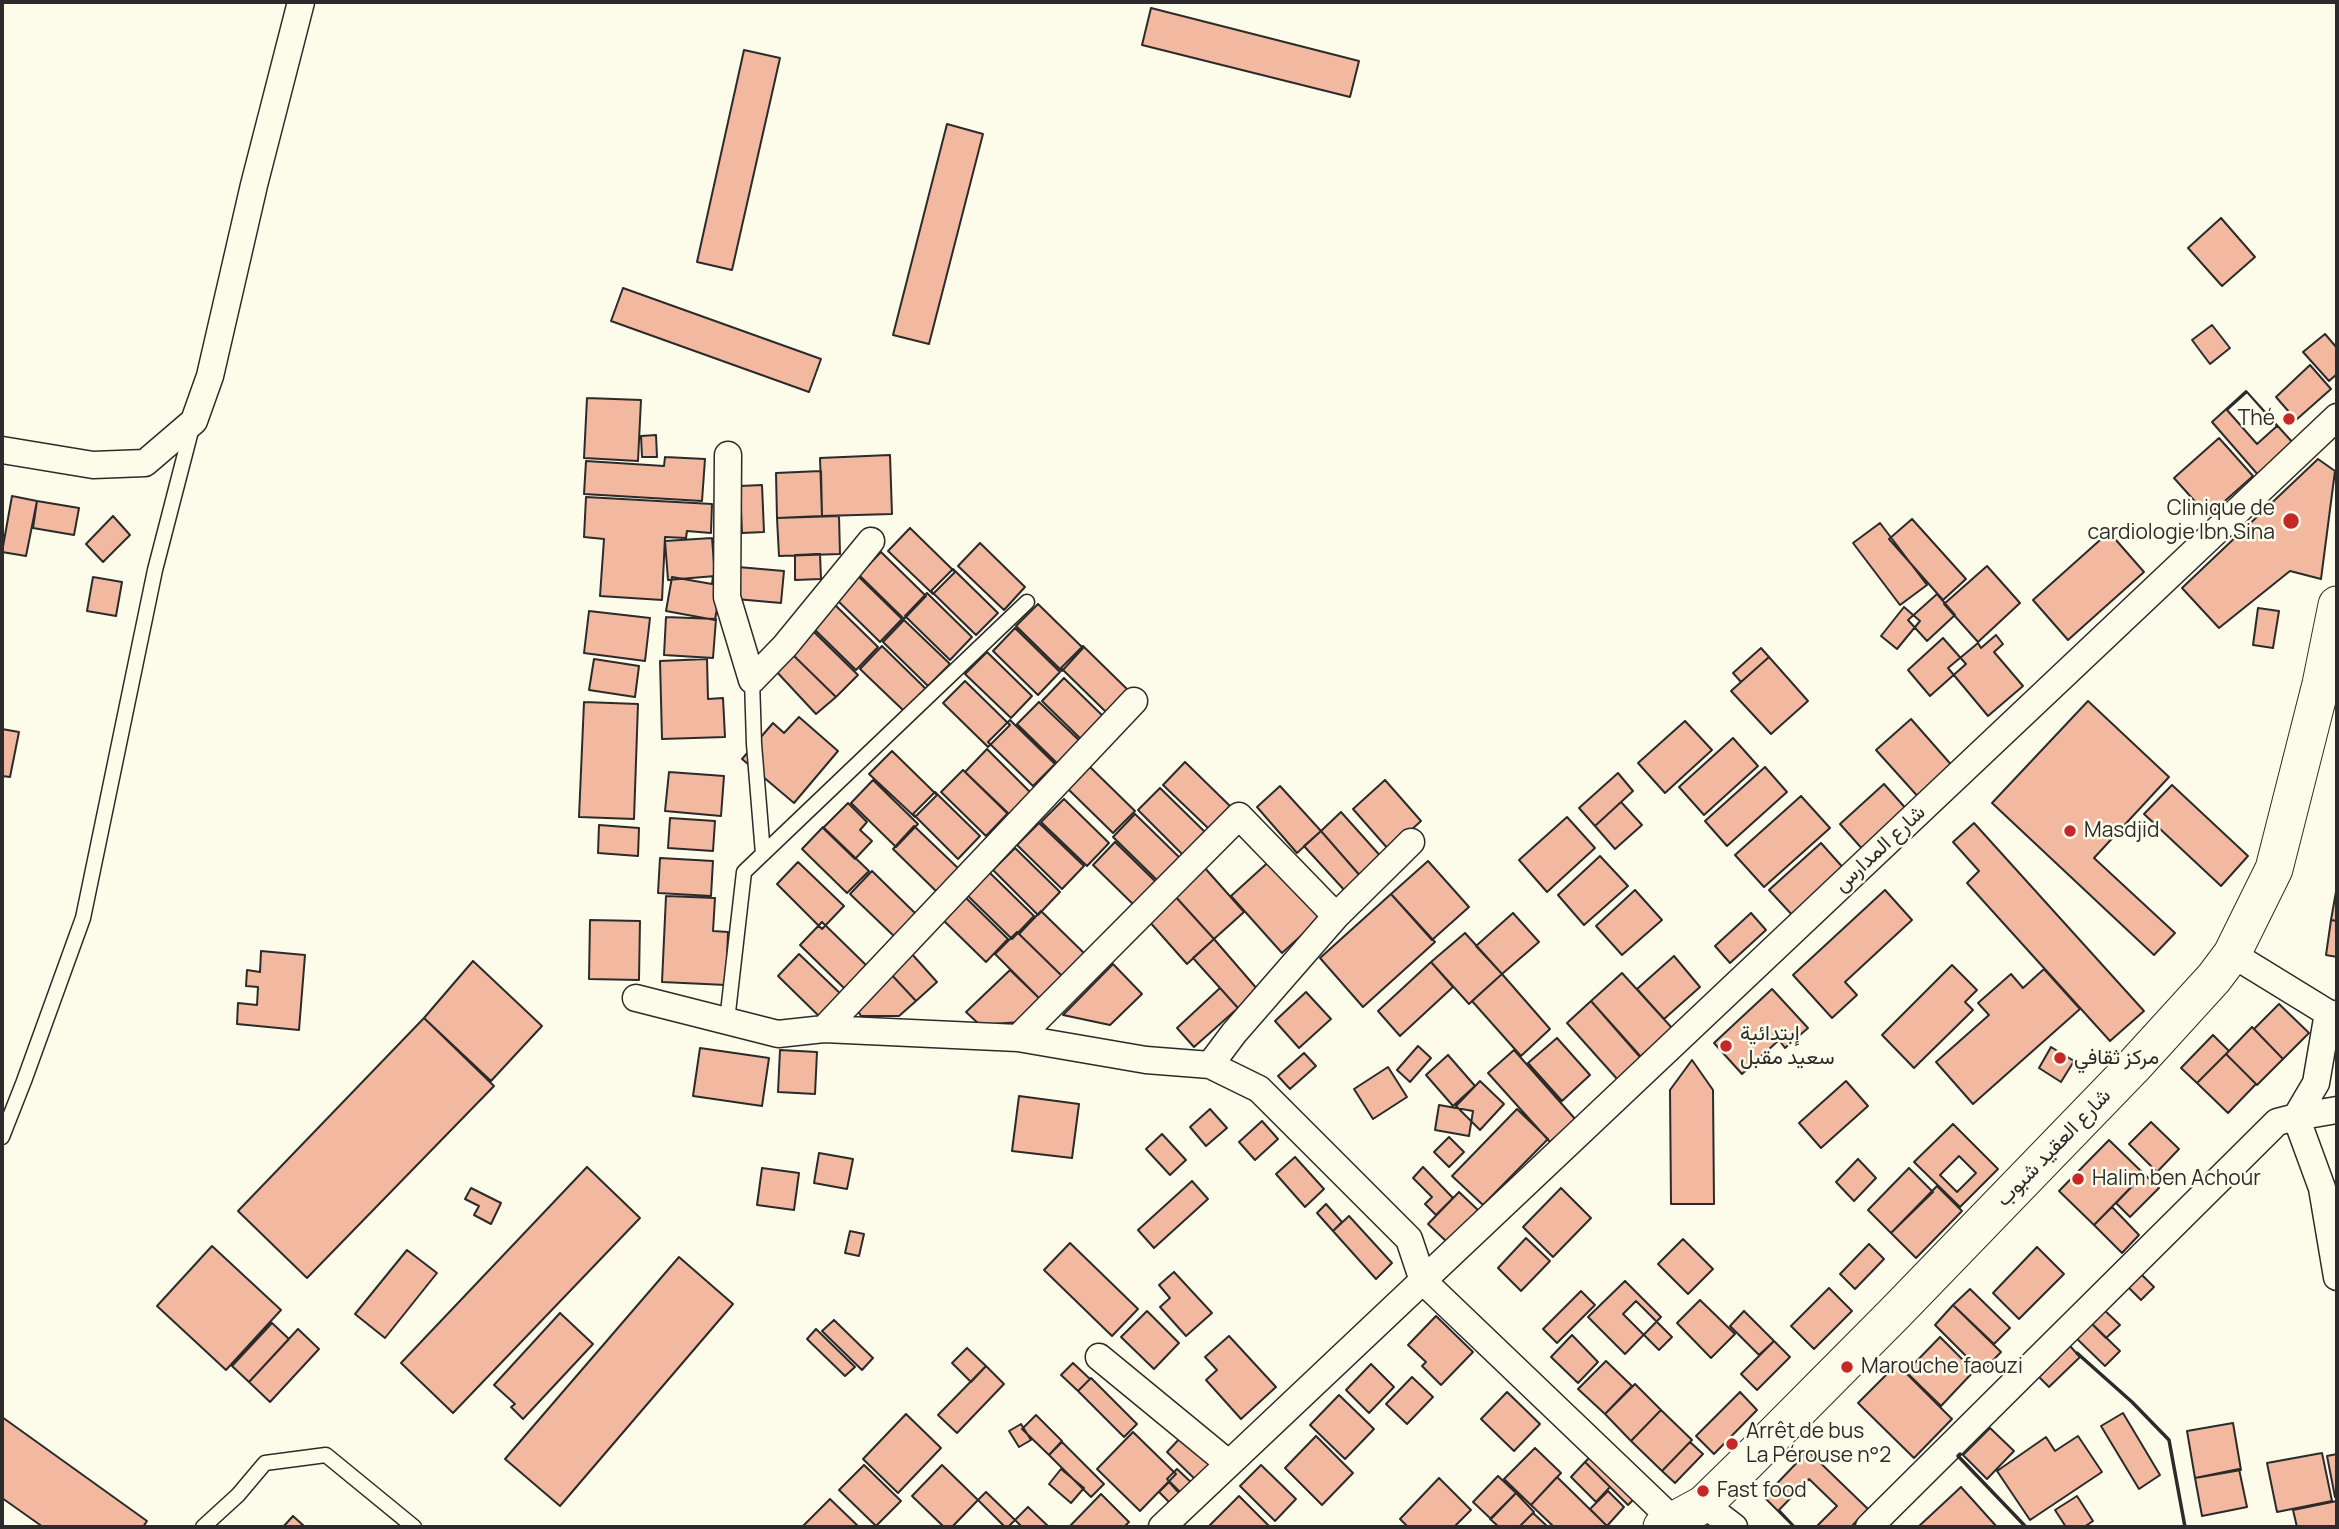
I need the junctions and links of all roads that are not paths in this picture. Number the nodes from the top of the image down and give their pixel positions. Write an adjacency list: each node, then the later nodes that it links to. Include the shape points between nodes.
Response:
1 (301, 2): 3 (street, via 210,376)
2 (2337, 417): 26 (street, شارع المدارس)
3 (194, 421): 4 (street, via 145,463 93,465); 24 (lane, via 155,570 83,918)
4 (2, 450)
5 (728, 455): 9 (street, via 727,597)
6 (871, 541): 9 (street)
7 (1027, 602): 12 (lane)
8 (2337, 605): 14 (main road, شارع العقيد شبوب, via 2274,869)
9 (752, 680): 12 (lane)
10 (1134, 701): 18 (street)
11 (1411, 842): 13 (street)
12 (763, 854): 17 (lane, via 744,872)
13 (1336, 916): 19 (street, via 1239,816); 20 (street)
14 (2232, 954): 16 (street); 29 (main road, شارع العقيد شبوب, via 2132,1068 1896,1312)
15 (636, 998): 17 (street)
16 (2332, 1014): 21 (street)
17 (727, 1021): 18 (street, via 778,1034)
18 (824, 1029): 19 (street)
19 (1018, 1038): 20 (street, via 1146,1060)
20 (1210, 1065): 26 (street, via 1259,1089 1409,1239)
21 (2316, 1083): 22 (street); 23 (street)
22 (2337, 1108): 23 (street)
23 (2296, 1117): 25 (street, via 2322,1188); 34 (street, via 2277,1122)
24 (2, 1137)
25 (2337, 1277)
26 (1423, 1281): 28 (street, شارع المدارس); 29 (street)
27 (1099, 1357): 28 (street)
28 (1228, 1463): 32 (street, شارع المدارس)
29 (1680, 1517): 33 (street)
30 (203, 1527): 31 (lane, via 265,1463 326,1455)
31 (414, 1527)
32 (1162, 1527)
33 (1734, 1527)
34 (1869, 1527)

